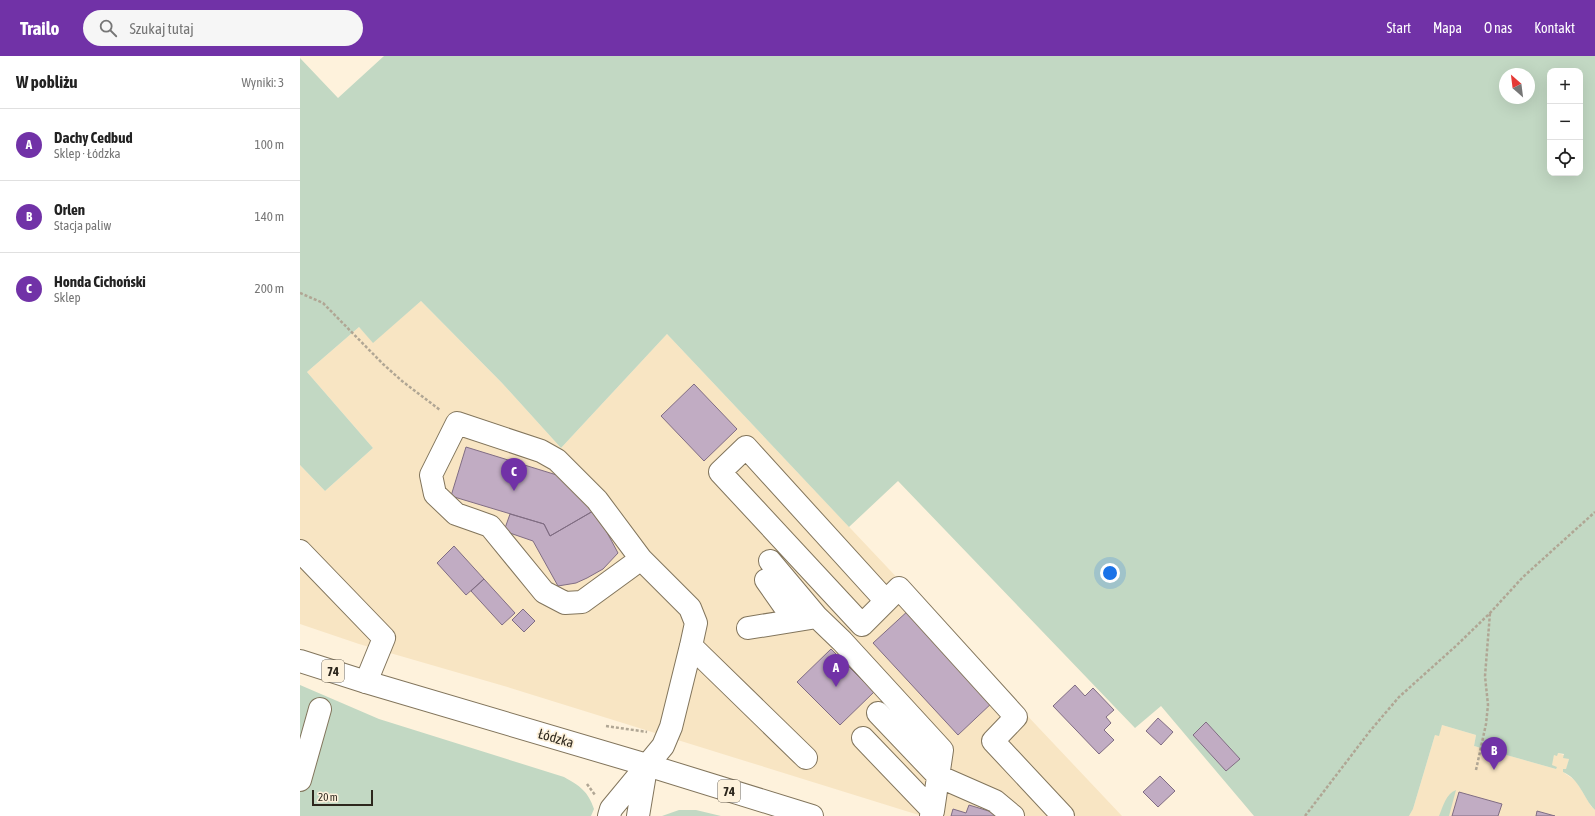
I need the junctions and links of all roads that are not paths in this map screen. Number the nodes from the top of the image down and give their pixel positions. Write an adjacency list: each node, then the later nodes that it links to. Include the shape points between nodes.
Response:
1 (300, 551): 9 (main road, via 384,638)
2 (641, 559): 2 (main road, via 582,602 565,603 544,592 490,526 456,514 435,494 431,475 456,422 541,451 557,460 597,500); 7 (main road, via 690,608 696,623)
3 (886, 600): 3 (main road, via 862,625 720,472 746,447); 22 (main road, via 899,588 1016,717 993,741)
4 (817, 617): 5 (main road); 5 (main road, via 768,571); 15 (main road, via 942,750)
5 (794, 620): 6 (main road)
6 (748, 628)
7 (691, 646): 13 (main road); 14 (main road, via 671,726 663,746)
8 (300, 661): 9 (main road, Łódzka / 74)
9 (366, 682): 14 (main road, Łódzka / 74)
10 (320, 709): 16 (main road)
11 (878, 713): 15 (main road)
12 (862, 738): 17 (main road)
13 (806, 758)
14 (647, 765): 18 (main road, via 611,809); 19 (main road); 20 (main road, Łódzka / 74)
15 (938, 776): 17 (main road); 21 (main road, via 995,801)
16 (300, 780)
17 (932, 813)
18 (609, 816)
19 (638, 816)
20 (812, 816)
21 (1013, 816)
22 (1063, 816)

